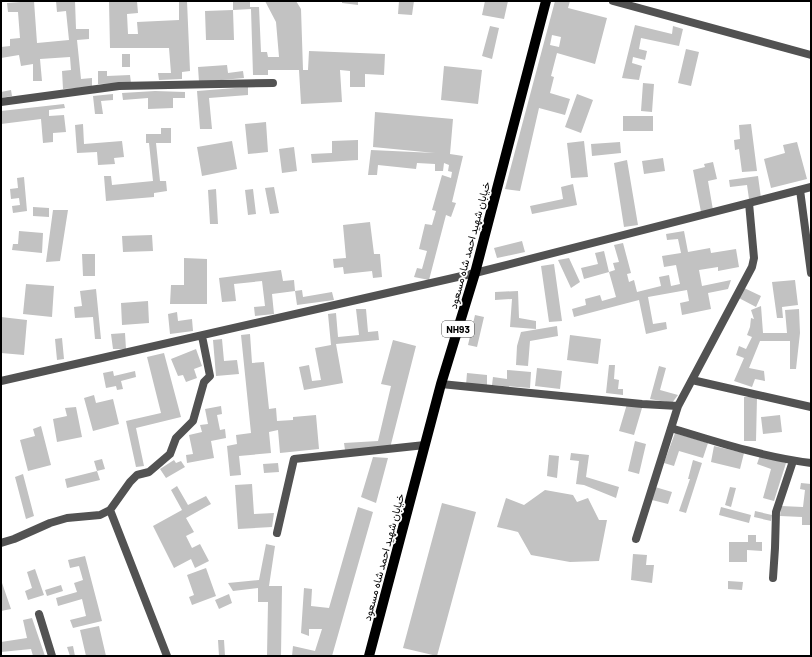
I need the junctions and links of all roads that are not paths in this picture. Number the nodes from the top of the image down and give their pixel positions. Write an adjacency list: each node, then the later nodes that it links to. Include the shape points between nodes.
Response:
1 (546, 1): 9 (main road, خیابان شهید احمد شاه مسعود / NH93)
2 (613, 1): 3 (street)
3 (811, 56)
4 (273, 83): 5 (street, via 119,86)
5 (1, 102)
6 (811, 187): 7 (street)
7 (800, 190): 8 (street); 10 (street)
8 (749, 203): 9 (street); 12 (street, via 754,258 752,267)
9 (475, 273): 11 (street); 14 (main road, خیابان شهید احمد شاه مسعود / NH93)
10 (811, 273)
11 (202, 336): 13 (street); 21 (street, via 210,376 204,382 193,420 176,438 170,454 149,472 137,476 130,482)
12 (692, 380): 15 (street); 16 (street)
13 (1, 382)
14 (441, 384): 15 (street); 18 (main road, خیابان شهید احمد شاه مسعود / NH93)
15 (678, 406): 17 (street)
16 (811, 407)
17 (671, 428): 19 (street); 23 (street)
18 (425, 445): 22 (street, via 294,459); 29 (main road, خیابان شهید احمد شاه مسعود / NH93)
19 (793, 461): 20 (street); 25 (street, via 776,512)
20 (811, 463)
21 (110, 510): 24 (street, via 100,515 68,518 50,523); 28 (street)
22 (277, 533)
23 (636, 539)
24 (1, 543)
25 (773, 578)
26 (39, 614): 27 (street)
27 (52, 656)
28 (167, 656)
29 (368, 656)

